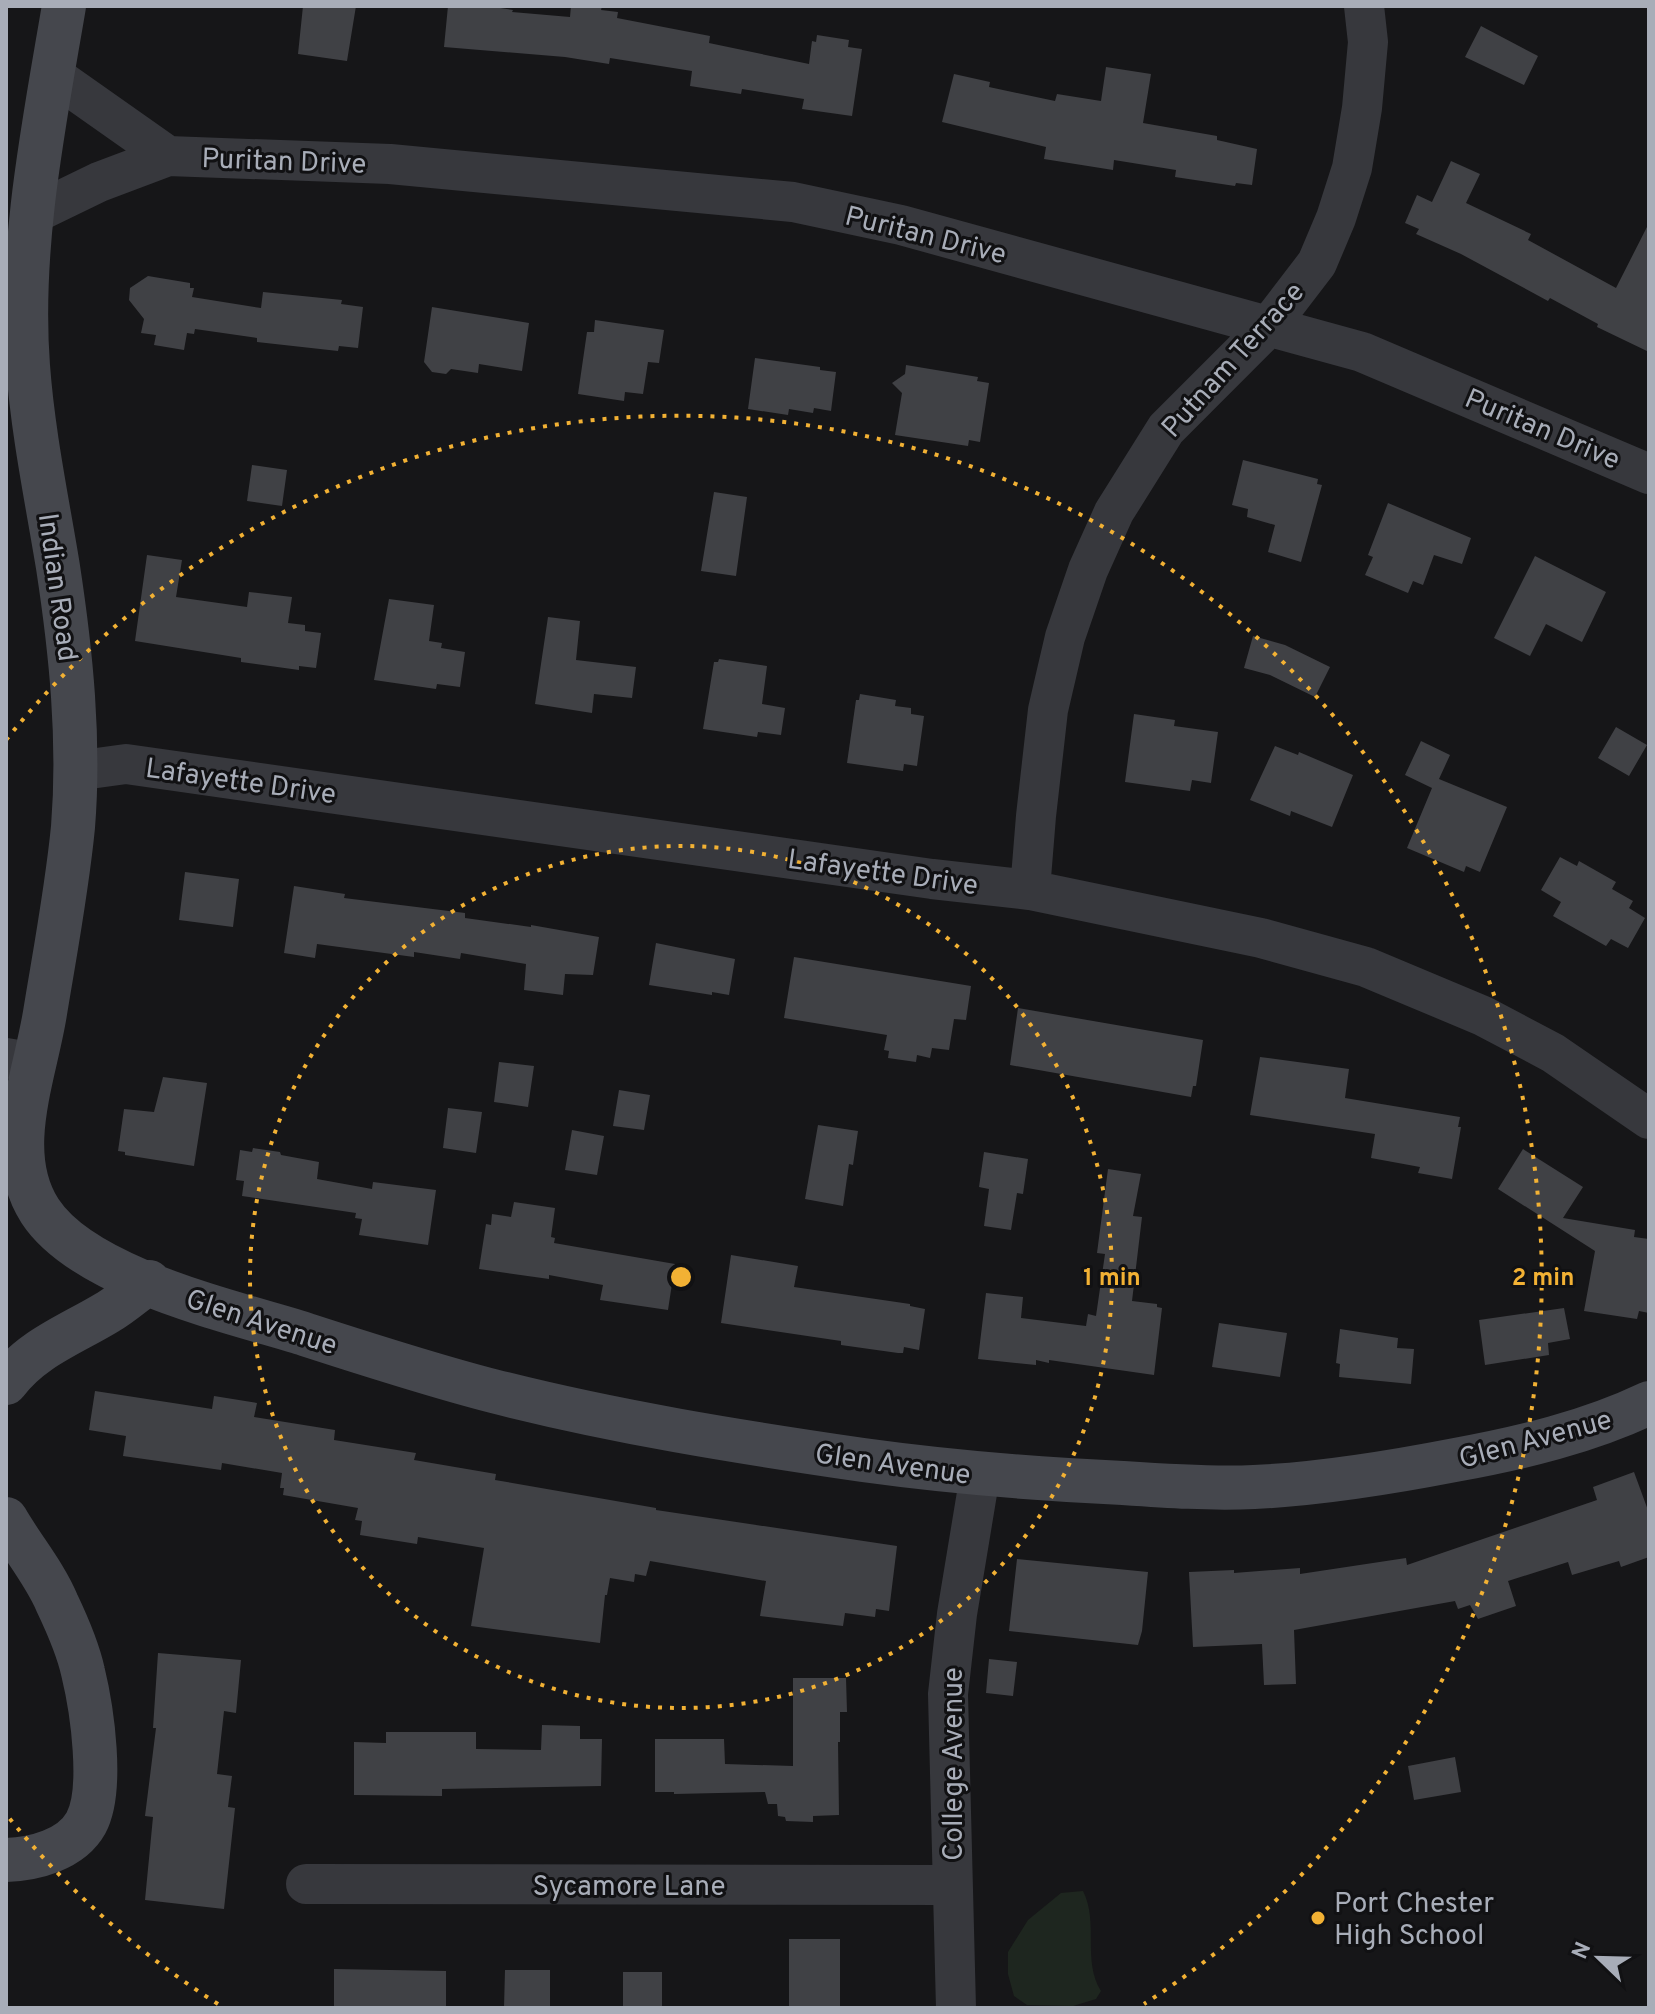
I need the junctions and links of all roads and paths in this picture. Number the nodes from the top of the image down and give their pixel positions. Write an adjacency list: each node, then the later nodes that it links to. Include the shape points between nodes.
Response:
1 (64, 6): 3 (street, Indian Road)
2 (1364, 6): 6 (street, Putnam Terrace, via 1368,42 1352,168 1317,263)
3 (53, 75): 4 (street, Puritan Drive); 5 (street, Indian Road)
4 (168, 156): 5 (street, Puritan Drive); 6 (street, Puritan Drive, via 390,164 793,202 901,225)
5 (33, 214): 8 (street, Indian Road, via 27,360 74,697)
6 (1268, 327): 7 (street, Puritan Drive, via 1362,352); 9 (street, Putnam Terrace, via 1166,429 1114,512 1088,570 1048,710)
7 (1649, 474)
8 (75, 771): 9 (street, Lafayette Drive, via 126,764); 10 (street, Indian Road, via 73,829)
9 (1030, 890): 11 (street, Lafayette Drive, via 1261,938 1366,967 1483,1016 1553,1053)
10 (21, 1060): 12 (street, Indian Road, via 23,1132)
11 (1649, 1119)
12 (16, 1184): 13 (street, Indian Road, via 26,1181 56,1231 84,1253)
13 (149, 1282): 14 (street, via 110,1312 47,1345); 16 (street, Glen Avenue, via 494,1392 724,1440)
14 (6, 1383)
15 (1649, 1403): 16 (street, Glen Avenue, via 1564,1435 1374,1476 1250,1487)
16 (980, 1475): 20 (street, College Avenue, via 948,1694)
17 (6, 1520): 18 (street, via 56,1600 83,1670 95,1752 92,1809 84,1826 54,1851)
18 (6, 1860)
19 (306, 1884): 20 (street, Sycamore Lane)
20 (952, 1885): 21 (street, College Avenue)
21 (956, 2008)

